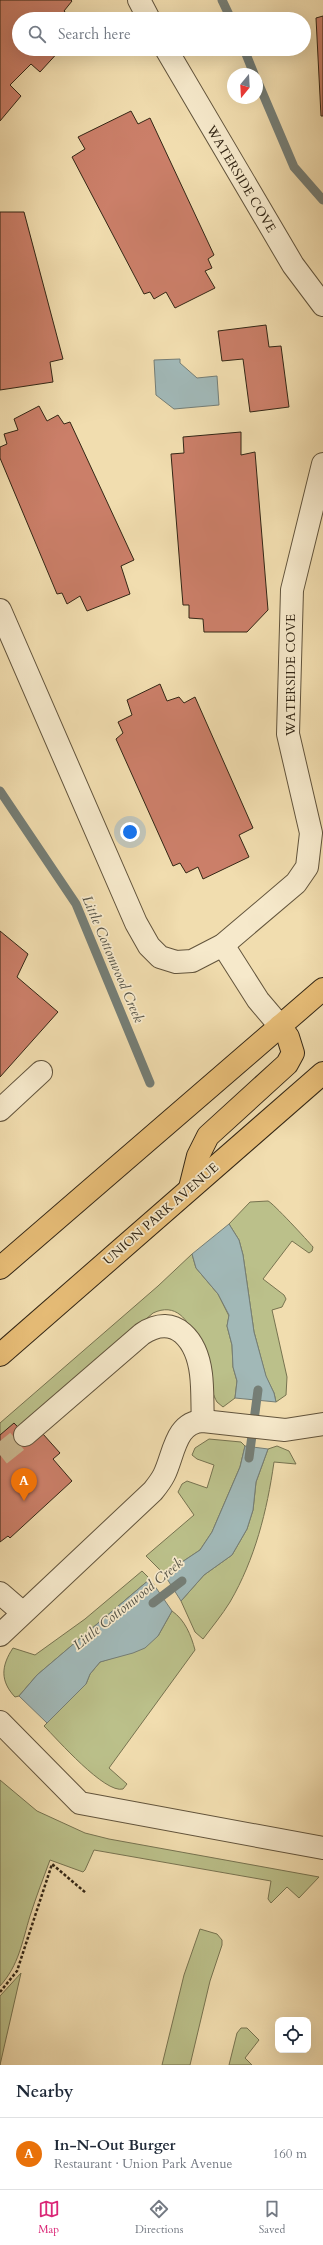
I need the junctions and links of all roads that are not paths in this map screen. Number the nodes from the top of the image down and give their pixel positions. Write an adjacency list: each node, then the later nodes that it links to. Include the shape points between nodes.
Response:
1 (139, 0): 2 (lane)
2 (145, 12)
3 (170, 56): 4 (lane, WATERSIDE COVE, via 293,265)
4 (323, 305)
5 (323, 464): 7 (lane, WATERSIDE COVE, via 292,590 288,734 311,833 307,867 296,883)
6 (0, 610): 7 (lane, WATERSIDE COVE, via 136,923 149,946 160,957 176,962 192,961)
7 (223, 945): 9 (lane, via 258,1000)
8 (323, 989): 9 (main road)
9 (280, 1026): 13 (main road, via 288,1037 293,1053 287,1064 208,1136 198,1156); 14 (main road)
10 (41, 1072): 12 (lane)
11 (323, 1073): 13 (main road, UNION PARK AVENUE)
12 (0, 1110)
13 (190, 1188): 15 (main road, UNION PARK AVENUE)
14 (0, 1268)
15 (0, 1355)
16 (212, 1423): 17 (lane, via 285,1430); 18 (lane, via 191,1343 176,1328 161,1325 151,1327 142,1334); 20 (lane, via 194,1422 186,1426 180,1434 163,1476 153,1491)
17 (323, 1424)
18 (25, 1434)
19 (0, 1593): 20 (lane)
20 (22, 1612): 21 (lane)
21 (0, 1635)
22 (0, 1722): 23 (lane, via 80,1803)
23 (323, 1848)

